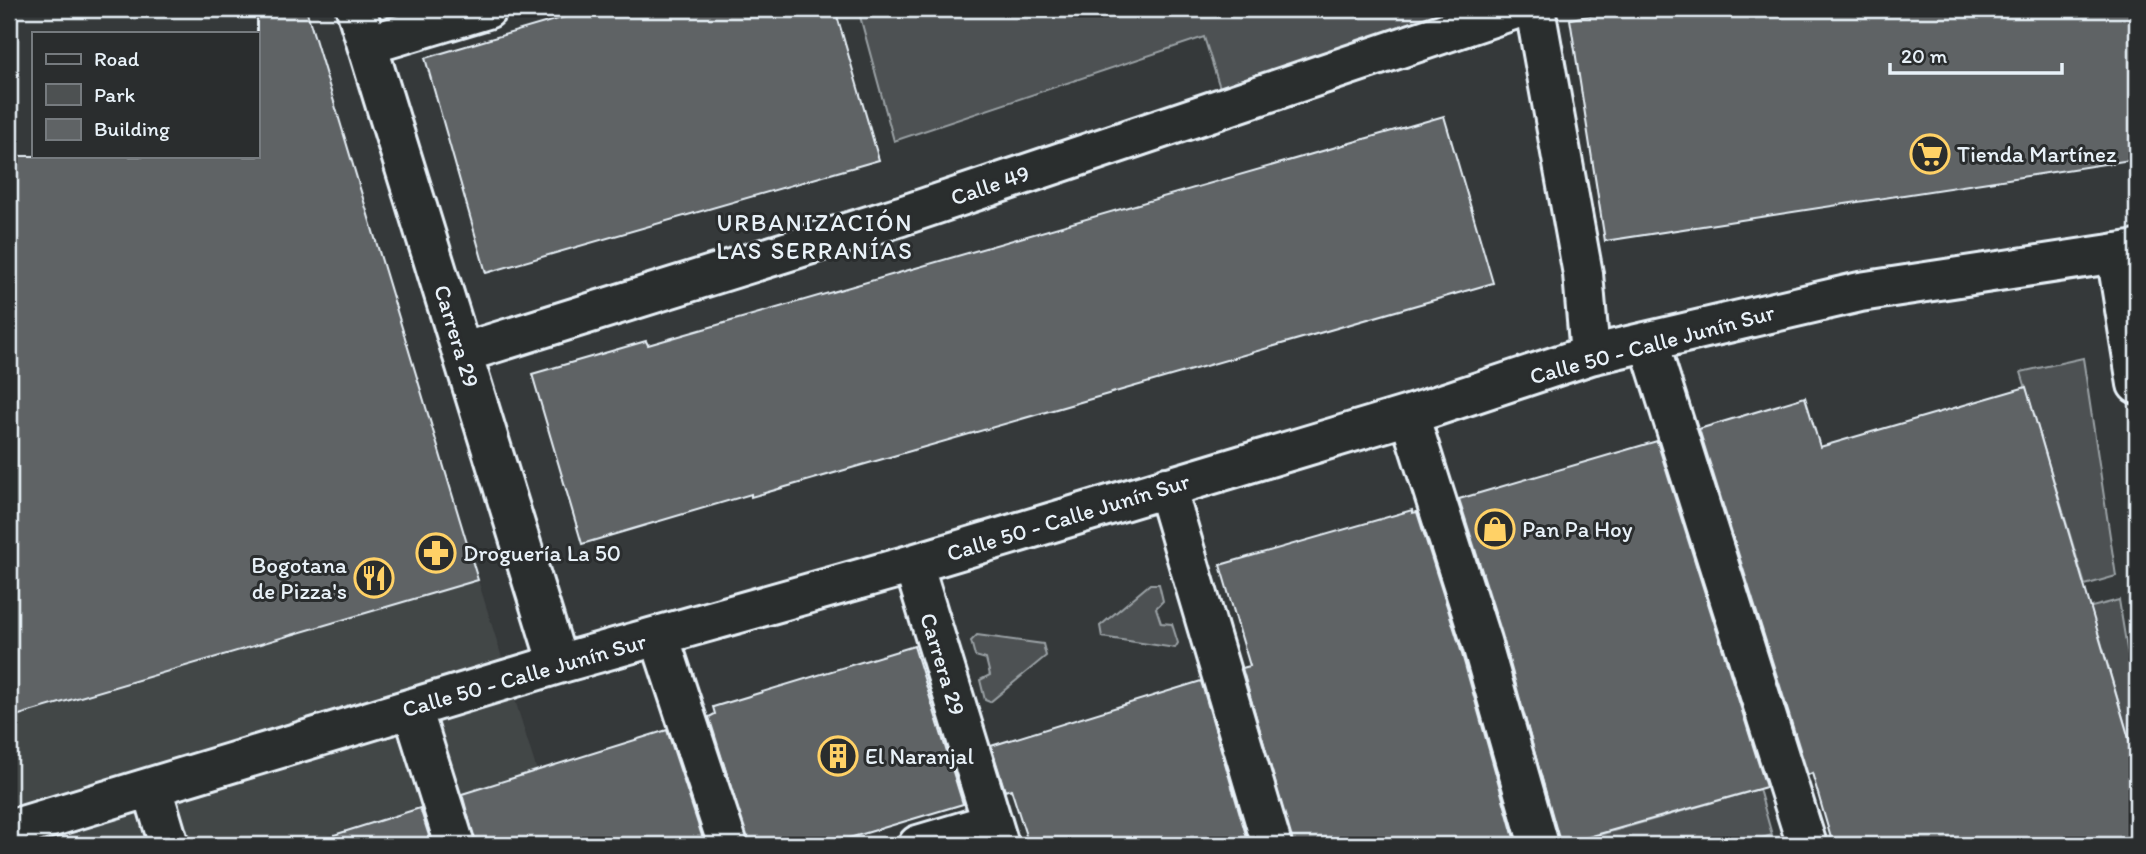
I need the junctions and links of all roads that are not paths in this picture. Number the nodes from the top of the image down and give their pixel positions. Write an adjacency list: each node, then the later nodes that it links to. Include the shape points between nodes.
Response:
1 (356, 9): 5 (street, Carrera 29)
2 (487, 9): 5 (street)
3 (1516, 9): 8 (street, Calle 49, via 901,216)
4 (1535, 9): 9 (street, via 1583,274)
5 (367, 45): 8 (street, Carrera 29)
6 (2127, 251): 7 (street, Calle 50 - Calle Junín Sur, via 1860,292); 10 (street)
7 (1649, 343): 9 (street, Calle 50 - Calle Junín Sur); 26 (street)
8 (462, 354): 15 (street, Carrera 29)
9 (1590, 355): 11 (street, Calle 50 - Calle Junín Sur)
10 (2137, 384)
11 (1409, 415): 12 (street, Calle 50 - Calle Junín Sur); 25 (street)
12 (1166, 488): 13 (street, Calle 50 - Calle Junín Sur); 24 (street)
13 (913, 564): 14 (street, Calle 50 - Calle Junín Sur); 19 (street, Carrera 29)
14 (659, 636): 15 (street, Calle 50 - Calle Junín Sur); 22 (street)
15 (558, 664): 16 (street, Calle 50 - Calle Junín Sur)
16 (412, 708): 17 (street, Calle 50 - Calle Junín Sur); 21 (street)
17 (152, 788): 18 (street, Calle 50 - Calle Junín Sur); 20 (street)
18 (9, 830)
19 (995, 834): 23 (street)
20 (169, 845)
21 (455, 845)
22 (728, 845)
23 (918, 845)
24 (1272, 845)
25 (1539, 845)
26 (1807, 845)

